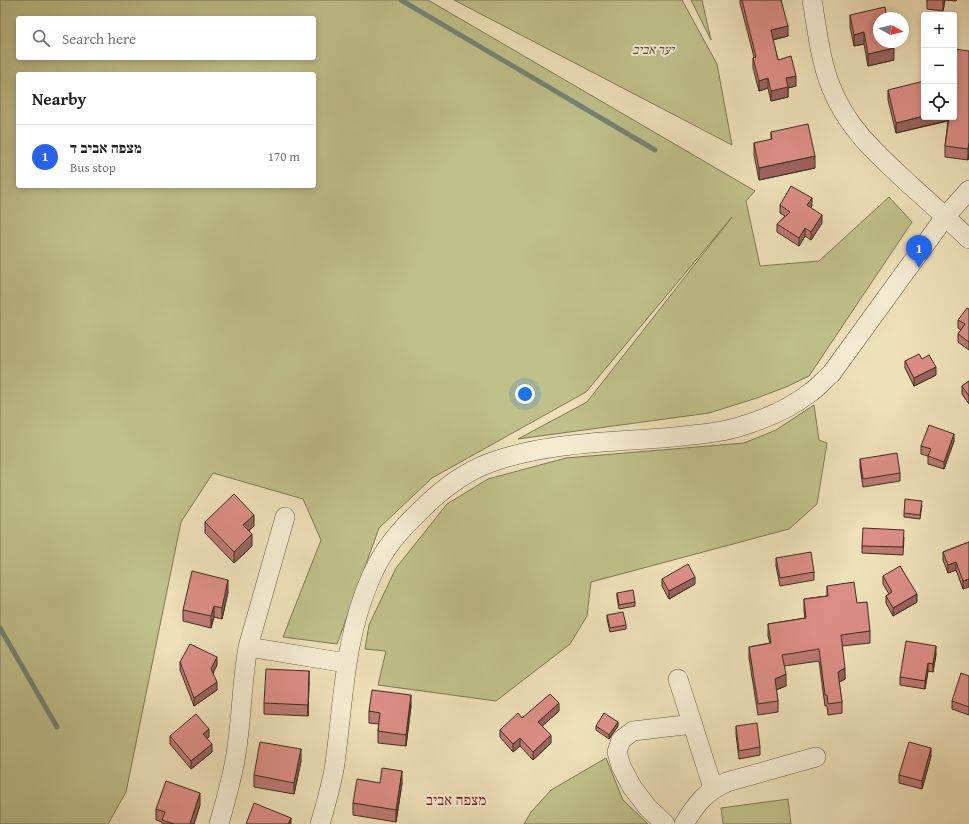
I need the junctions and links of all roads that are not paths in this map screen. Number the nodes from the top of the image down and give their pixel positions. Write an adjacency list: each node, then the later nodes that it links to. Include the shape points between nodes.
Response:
1 (812, 0): 3 (street, via 830,86 842,110 863,139 882,159)
2 (969, 190): 3 (street)
3 (945, 217): 4 (street); 7 (street, via 830,374 811,392 791,405 752,423 721,431 559,446 514,454 490,462 444,489 413,517 382,554 362,598)
4 (969, 239)
5 (285, 517): 6 (street)
6 (248, 646): 7 (street); 12 (street, via 237,748)
7 (346, 663): 13 (street, via 334,764)
8 (678, 679): 9 (street)
9 (693, 724): 11 (street); 14 (street, via 633,731 621,740 618,752 621,766 632,787 648,808)
10 (816, 757): 11 (street)
11 (713, 788): 15 (street)
12 (219, 824)
13 (320, 824)
14 (665, 824)
15 (684, 824)

